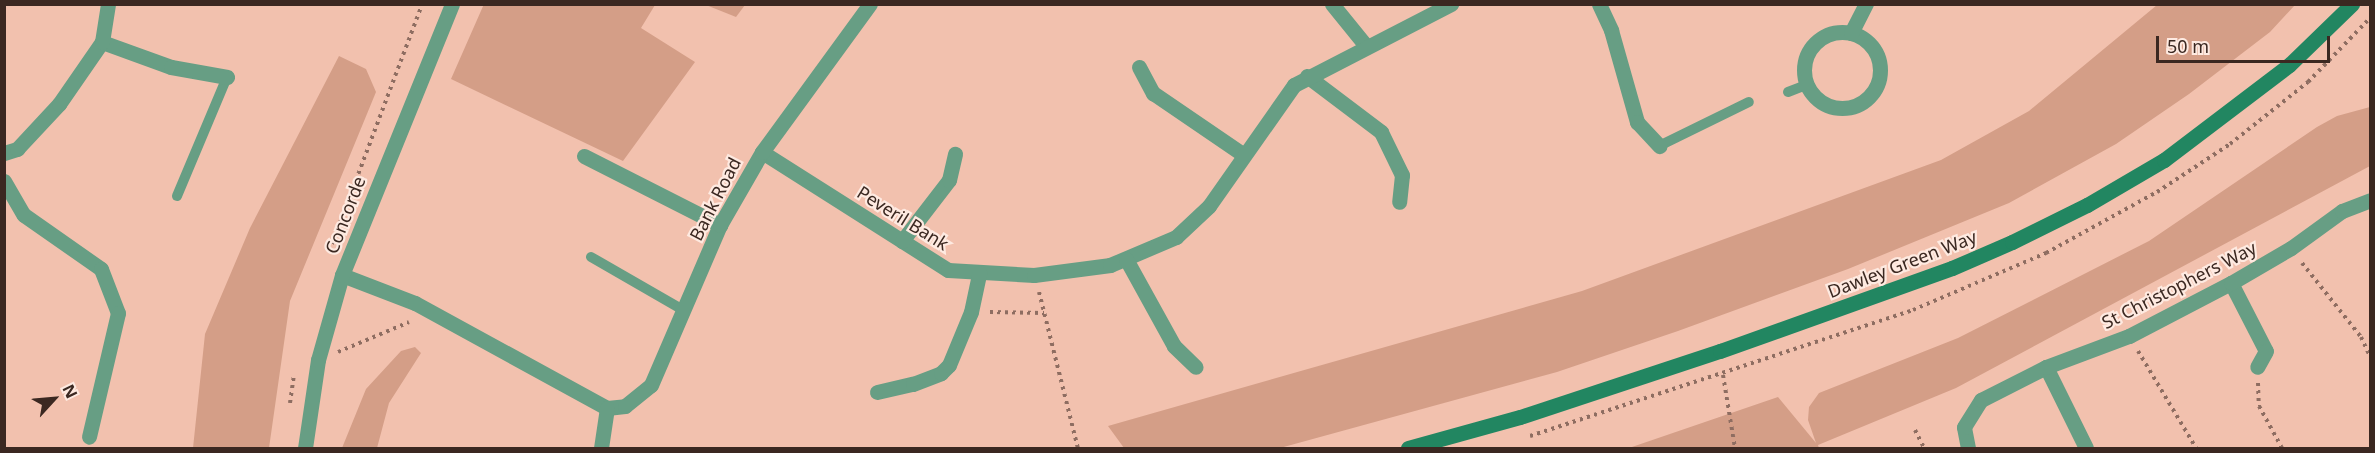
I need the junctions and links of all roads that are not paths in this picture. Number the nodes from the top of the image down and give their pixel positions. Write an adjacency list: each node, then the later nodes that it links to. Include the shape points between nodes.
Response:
1 (108, 4): 10 (street)
2 (452, 4): 33 (street, Concorde)
3 (870, 4): 19 (street, Bank Road)
4 (1332, 4): 11 (street)
5 (1451, 4): 11 (street, Peveril Bank)
6 (1599, 4): 18 (street, via 1611,30 1637,122)
7 (1866, 4): 9 (street)
8 (2352, 4): 44 (main road, Dawley Green Way, via 2289,65 2164,159 2087,205 2012,242 1952,268 1720,351 1520,417)
9 (1851, 33): 15 (street, via 1828,34 1813,45 1805,61); 15 (street, via 1869,43 1880,59 1880,79 1870,97 1853,107 1834,108 1821,103)
10 (102, 42): 13 (street, via 171,67); 20 (street, via 59,104 17,149)
11 (1368, 47): 14 (street, Peveril Bank)
12 (1139, 67): 22 (street, via 1153,93)
13 (226, 76): 25 (lane)
14 (1307, 76): 22 (street, Peveril Bank, via 1294,85); 27 (street, via 1381,132 1402,175)
15 (1806, 85): 16 (lane)
16 (1788, 92)
17 (1749, 102): 18 (lane)
18 (1659, 146)
19 (762, 152): 28 (street, Bank Road); 29 (street, Peveril Bank)
20 (4, 153)
21 (955, 153): 29 (street, via 949,180)
22 (1244, 155): 31 (street, Peveril Bank, via 1209,206 1176,237)
23 (584, 156): 28 (street)
24 (4, 181): 41 (street, via 24,215 101,268 118,313)
25 (177, 196)
26 (2370, 200): 34 (street, St Christophers Way, via 2342,211 2291,249)
27 (1399, 202)
28 (720, 225): 35 (street, Bank Road)
29 (902, 241): 32 (street, Peveril Bank, via 948,270)
30 (591, 257): 35 (lane)
31 (1126, 259): 32 (street, Peveril Bank, via 1110,266 1034,275); 36 (street, via 1174,346)
32 (979, 273): 39 (street, via 971,312 949,365 941,373 913,384)
33 (342, 275): 40 (street, via 415,303); 42 (street, Concorde, via 318,360)
34 (2231, 284): 37 (street, St Christophers Way, via 2129,336); 38 (street, via 2266,351)
35 (685, 311): 40 (street, Bank Road, via 651,385 625,406)
36 (1196, 367)
37 (2046, 367): 45 (street, St Christophers Way, via 1981,400 1964,428); 46 (street)
38 (2257, 367)
39 (877, 392)
40 (607, 408): 43 (street)
41 (89, 437)
42 (305, 448)
43 (601, 448)
44 (1408, 448)
45 (1968, 448)
46 (2086, 448)

